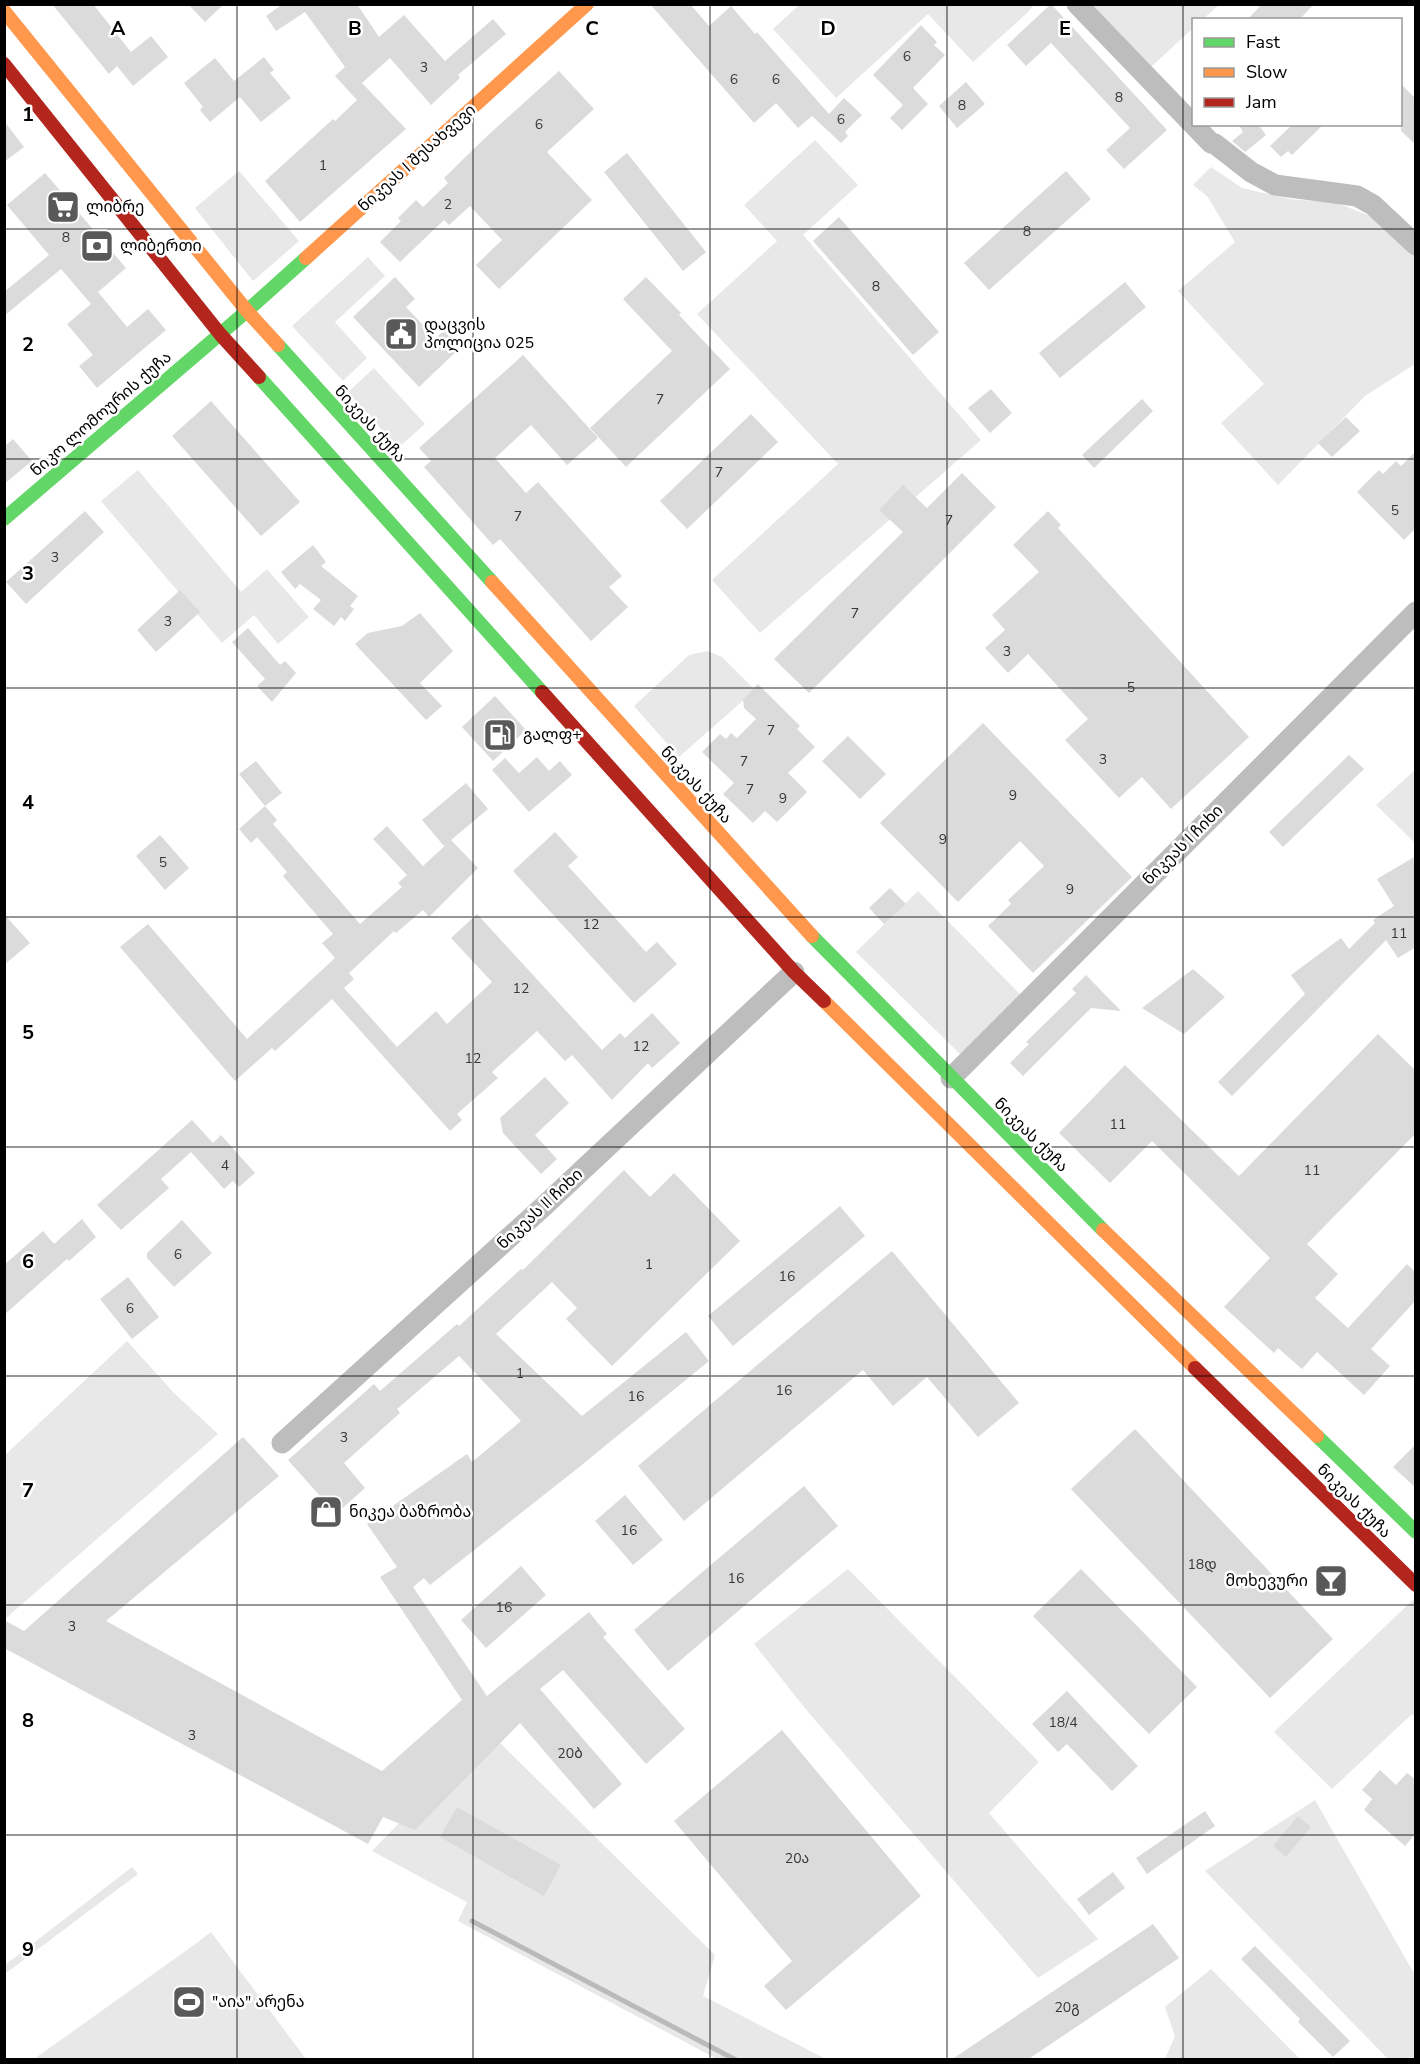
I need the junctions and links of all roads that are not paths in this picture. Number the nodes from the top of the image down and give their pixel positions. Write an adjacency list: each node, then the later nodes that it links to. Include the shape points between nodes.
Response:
1 (587, 4): 8 (main road, ნიკეას I შესახვევი)
2 (1077, 4): 5 (street)
3 (4, 11): 8 (main road, ნიკეას ქუჩა)
4 (4, 64): 9 (main road, ნიკეას ქუჩა)
5 (1192, 124)
6 (1194, 126): 7 (street, via 1210,143 1275,185 1358,196)
7 (1416, 245)
8 (247, 311): 9 (main road, ნიკეას I შესახვევი); 13 (main road, ნიკეას ქუჩა, via 821,947)
9 (220, 334): 10 (main road, ნიკო ლომოურის ქუჩა); 12 (main road, ნიკეას ქუჩა)
10 (4, 519)
11 (1416, 612): 13 (street, ნიკეას I ჩიხი)
12 (794, 972): 14 (street, ნიკეას II ჩიხი); 16 (main road, ნიკეას ქუჩა)
13 (951, 1078): 15 (main road, ნიკეას ქუჩა)
14 (282, 1443)
15 (1416, 1532)
16 (1416, 1585)

